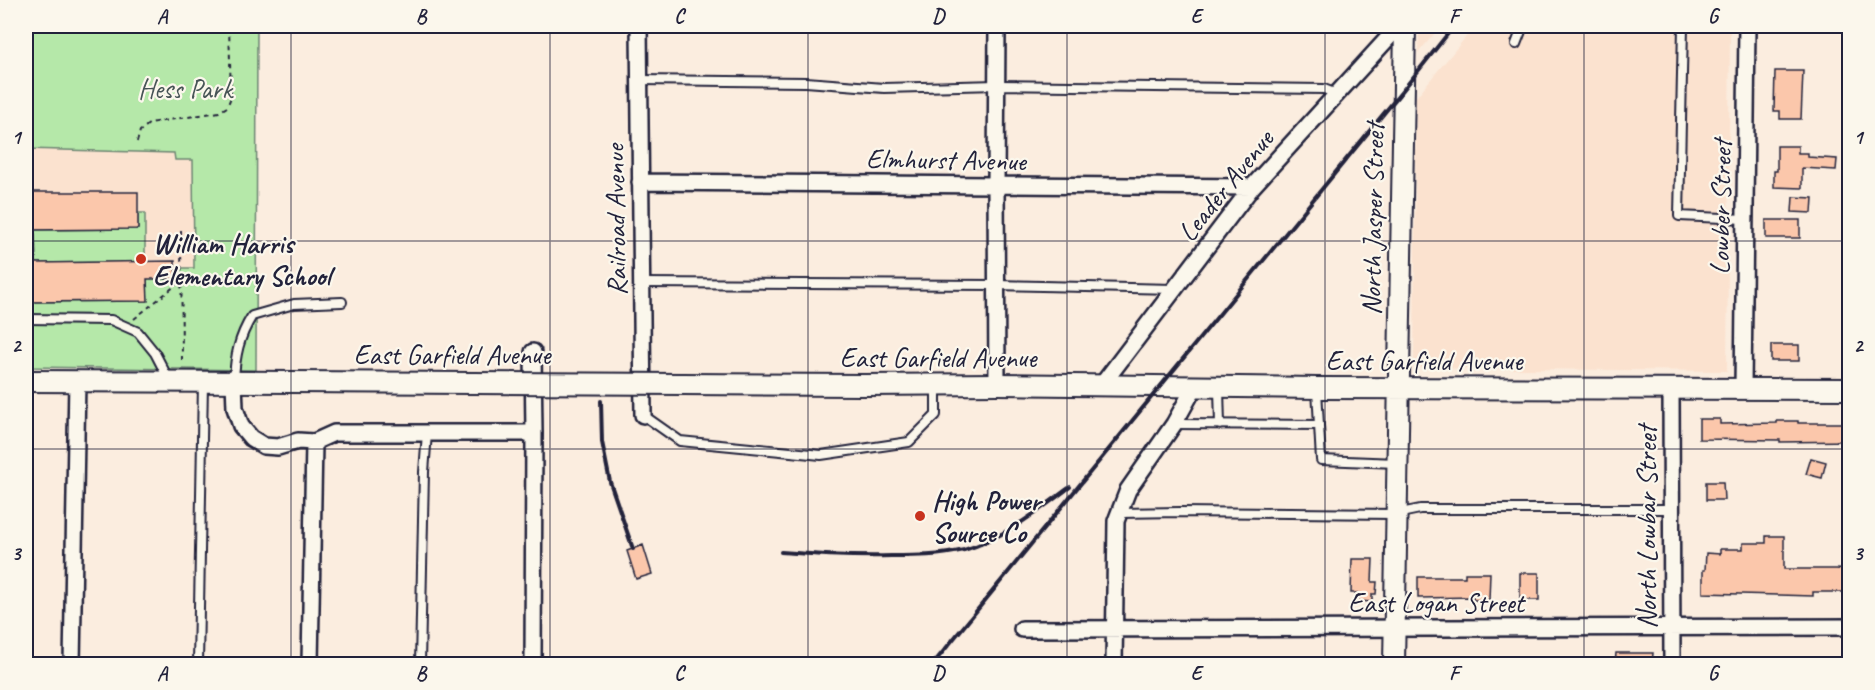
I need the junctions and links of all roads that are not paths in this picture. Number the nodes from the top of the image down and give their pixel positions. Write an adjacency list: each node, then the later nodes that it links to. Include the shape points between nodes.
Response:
1 (639, 26): 9 (street, Railroad Avenue)
2 (997, 26): 10 (street)
3 (1399, 26): 11 (street, Leader Avenue)
4 (1405, 26): 33 (street, North Jasper Street)
5 (1523, 26): 8 (lane)
6 (1683, 26): 15 (lane, via 1679,216)
7 (1747, 26): 15 (street, Lowber Street)
8 (1516, 44)
9 (639, 80): 10 (lane, via 806,82 884,88); 12 (street, Railroad Avenue)
10 (997, 85): 11 (lane, via 1324,89); 13 (street)
11 (1337, 94): 14 (street, Leader Avenue)
12 (640, 182): 13 (street, Elmhurst Avenue); 16 (street, Railroad Avenue)
13 (996, 185): 14 (street, Elmhurst Avenue); 17 (street)
14 (1252, 187): 18 (street, Leader Avenue)
15 (1745, 219): 34 (street, Lowber Street)
16 (641, 283): 17 (lane); 37 (street, Railroad Avenue)
17 (997, 285): 18 (lane); 27 (street)
18 (1175, 289): 29 (street, Leader Avenue)
19 (342, 302): 26 (lane, via 294,304 252,316 238,346)
20 (26, 319): 24 (lane, via 111,320 138,332)
21 (533, 352): 42 (street)
22 (26, 381): 23 (street, East Garfield Avenue)
23 (77, 381): 24 (street, East Garfield Avenue); 53 (street)
24 (170, 381): 25 (street, East Garfield Avenue)
25 (203, 382): 26 (street, East Garfield Avenue); 54 (lane)
26 (234, 382): 28 (street, East Garfield Avenue, bridge); 43 (street, via 235,408 241,426 251,438 264,446 278,447 298,441)
27 (998, 384): 28 (street, East Garfield Avenue); 29 (street, East Garfield Avenue)
28 (936, 385): 37 (lane, via 936,415 909,442 821,455 680,441)
29 (1101, 386): 30 (street, East Garfield Avenue)
30 (1194, 388): 31 (street, East Garfield Avenue); 38 (street)
31 (1219, 388): 32 (street, East Garfield Avenue); 39 (lane)
32 (1317, 388): 33 (street, East Garfield Avenue); 40 (lane)
33 (1398, 389): 36 (street, East Garfield Avenue); 44 (street, North Jasper Street)
34 (1743, 389): 35 (street, East Garfield Avenue); 36 (street, East Garfield Avenue)
35 (1850, 389)
36 (1671, 390): 45 (street, North Lowbar Street)
37 (644, 415)
38 (1174, 424): 39 (lane); 46 (street, via 1128,490)
39 (1221, 424): 40 (lane)
40 (1319, 425): 44 (lane, via 1321,460)
41 (427, 433): 42 (street); 43 (street, via 334,433); 56 (lane)
42 (534, 433): 57 (street)
43 (314, 442): 55 (street)
44 (1397, 463): 47 (street, North Jasper Street)
45 (1672, 509): 47 (lane, via 1420,509); 50 (street, North Lowbar Street)
46 (1119, 513): 47 (lane); 52 (street)
47 (1396, 514): 48 (street, North Jasper Street)
48 (1394, 627): 50 (street, East Logan Street); 52 (street, East Logan Street); 59 (street, North Jasper Street)
49 (1850, 627): 50 (street, East Logan Street)
50 (1672, 628): 60 (street, North Lowbar Street)
51 (1022, 629): 52 (street, East Logan Street)
52 (1114, 630): 58 (street)
53 (72, 664)
54 (198, 664)
55 (310, 664)
56 (420, 664)
57 (533, 664)
58 (1114, 664)
59 (1394, 664)
60 (1672, 664)

